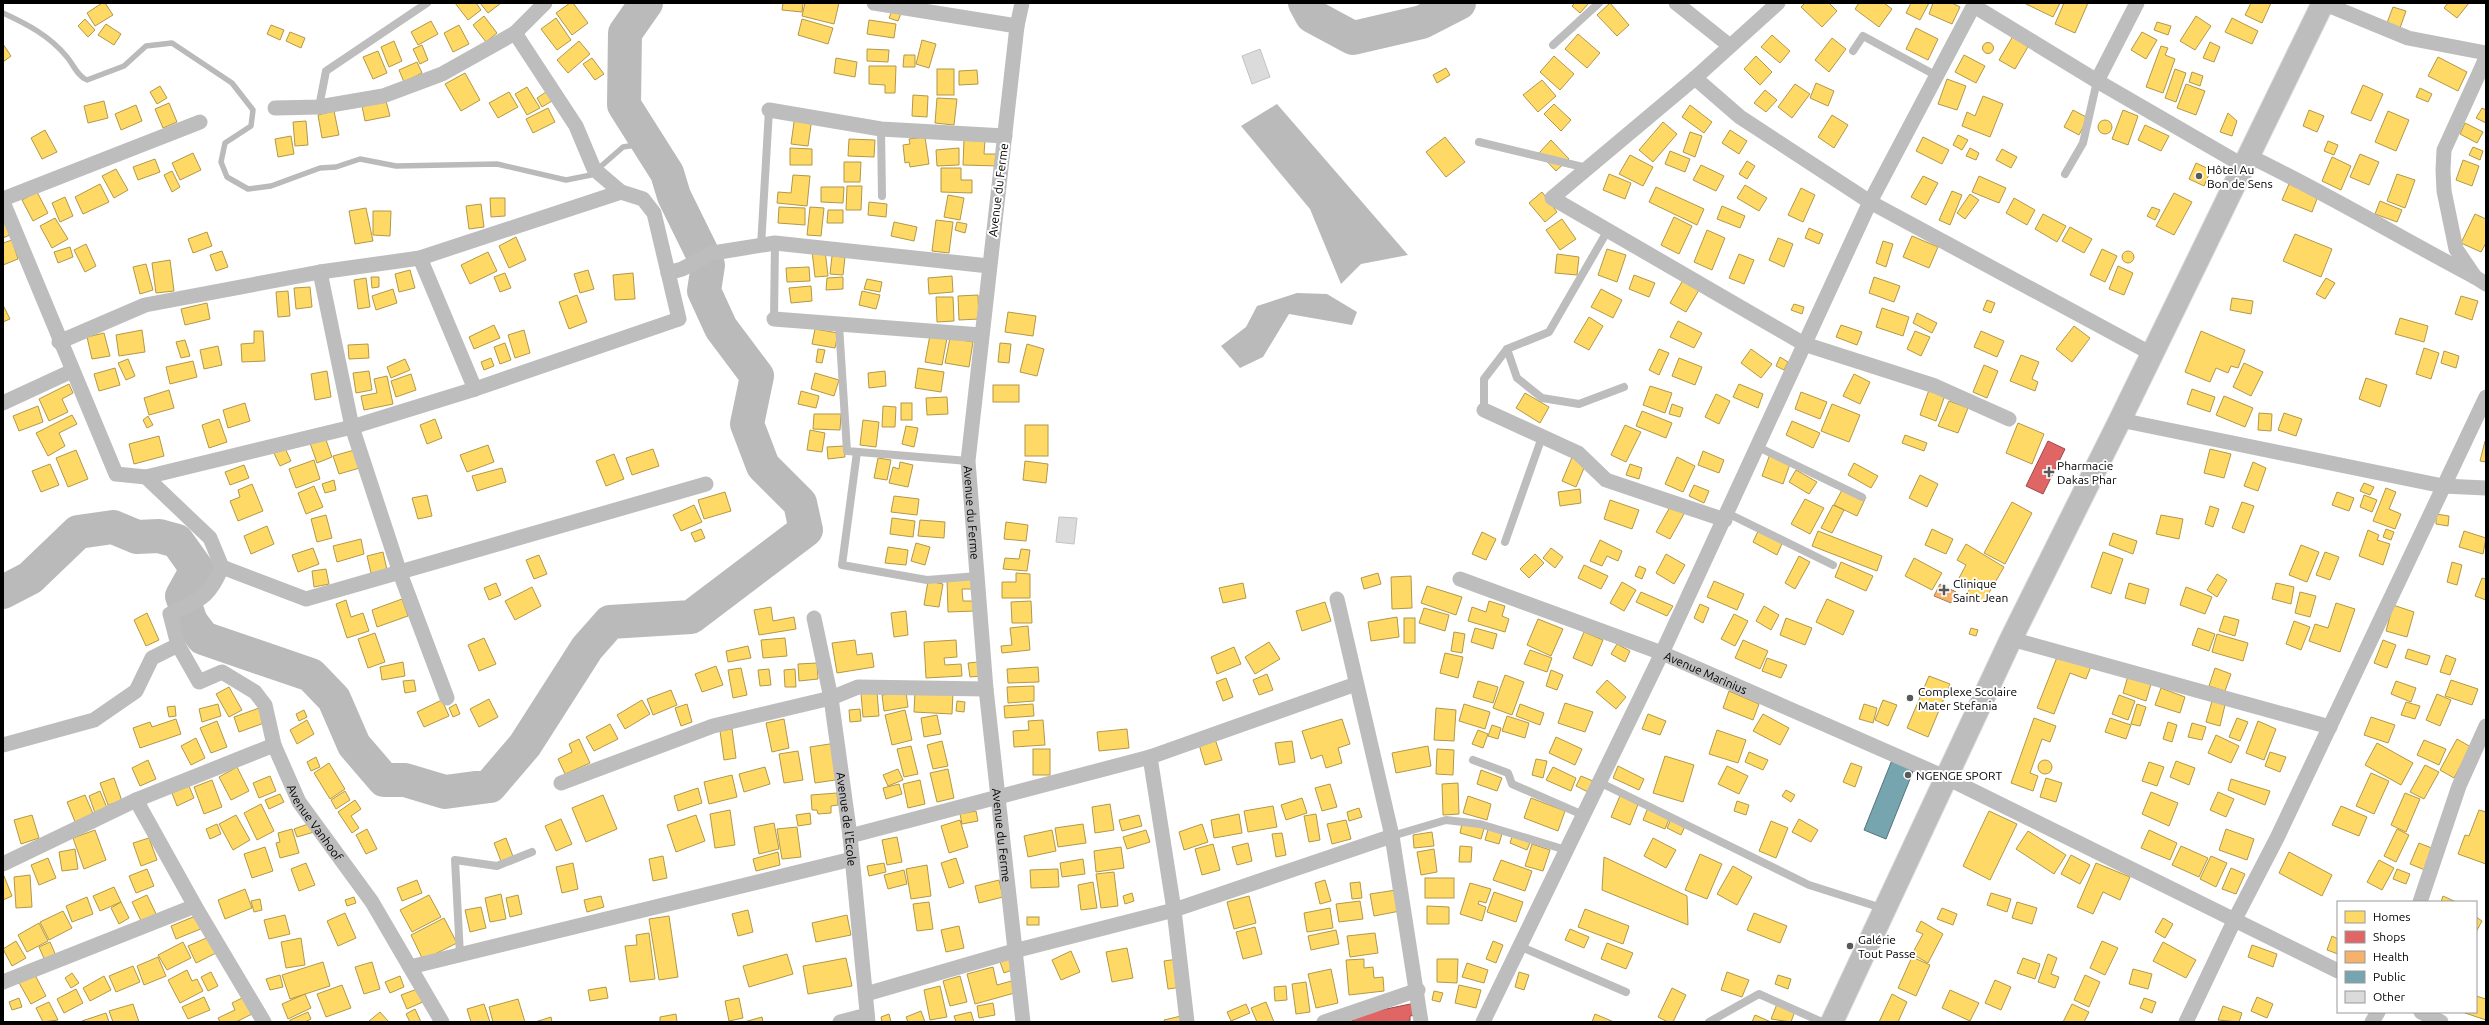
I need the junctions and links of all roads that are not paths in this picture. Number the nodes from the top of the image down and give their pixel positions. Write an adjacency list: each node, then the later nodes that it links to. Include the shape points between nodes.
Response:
1 (427, 3): 21 (lane, via 326,71)
2 (545, 3): 12 (street)
3 (874, 3): 11 (street)
4 (1022, 3): 11 (street, Avenue du Ferme)
5 (1598, 3): 13 (lane)
6 (1676, 3): 14 (street)
7 (1778, 3): 14 (street)
8 (2137, 3): 20 (street)
9 (2323, 3): 16 (street, via 2408,38); 28 (main road)
10 (1973, 4): 18 (street); 20 (street)
11 (1017, 26): 26 (street, Avenue du Ferme)
12 (515, 33): 21 (street, via 442,74 398,91 384,96); 31 (street, via 576,126 596,172)
13 (1553, 45)
14 (1730, 46): 19 (street)
15 (1852, 51): 18 (lane, via 1863,36)
16 (2486, 53)
17 (2486, 58): 42 (street, via 2444,150 2444,191 2456,249)
18 (1937, 76): 35 (street)
19 (1695, 78): 29 (street); 35 (street, via 1740,117)
20 (2097, 81): 28 (street); 30 (lane, via 2083,143)
21 (319, 107): 22 (street)
22 (275, 108)
23 (769, 110): 25 (street); 37 (lane)
24 (200, 122): 33 (street)
25 (881, 129): 26 (street); 32 (lane)
26 (1005, 136): 39 (street, Avenue du Ferme)
27 (1479, 142): 29 (lane)
28 (2246, 161): 42 (street, via 2318,189 2382,228); 49 (main road)
29 (1587, 168): 36 (street, via 1552,198)
30 (2065, 174)
31 (621, 192): 38 (street); 40 (street, via 643,199 654,213)
32 (882, 196)
33 (3, 199)
34 (3, 202): 46 (street)
35 (1870, 202): 47 (street); 49 (street)
36 (1608, 230): 47 (street); 48 (lane, via 1549,332)
37 (768, 245): 39 (street); 40 (street, via 713,253); 43 (lane)
38 (420, 258): 41 (street); 52 (street)
39 (989, 266): 45 (street, Avenue du Ferme)
40 (675, 271): 52 (street, via 679,319)
41 (320, 272): 46 (street, via 145,305); 58 (street)
42 (2480, 280)
43 (774, 319): 44 (street)
44 (839, 325): 45 (street); 61 (lane, via 847,451)
45 (981, 335): 62 (street, Avenue du Ferme)
46 (59, 342): 50 (street)
47 (1804, 344): 56 (street, via 1935,386); 60 (street)
48 (1508, 349): 51 (lane, via 1517,378 1542,398 1579,404); 55 (lane, via 1484,379)
49 (2152, 354): 57 (main road)
50 (72, 371): 54 (street); 63 (street, via 116,474)
51 (1624, 387)
52 (476, 389): 58 (street)
53 (2486, 397): 65 (street)
54 (3, 403)
55 (1484, 410): 59 (street)
56 (2009, 419)
57 (2120, 420): 65 (street); 77 (main road)
58 (352, 427): 63 (street); 72 (street)
59 (1542, 437): 68 (street, via 1578,453 1606,480); 69 (lane)
60 (1758, 447): 67 (lane); 68 (street)
61 (858, 452): 62 (lane); 73 (lane, via 842,565 927,580)
62 (968, 461): 73 (street, Avenue du Ferme)
63 (146, 477): 71 (street, via 210,538)
64 (706, 484): 72 (street)
65 (2443, 486): 66 (street); 85 (street)
66 (2486, 488)
67 (1862, 498)
68 (1726, 517): 70 (lane); 79 (street)
69 (1505, 542)
70 (1833, 565)
71 (222, 567): 72 (street, via 306,599); 78 (street, via 215,585 199,601 170,614)
72 (400, 573): 82 (street)
73 (978, 576): 81 (street, Avenue du Ferme)
74 (1460, 579): 79 (street, Avenue Marinius)
75 (1337, 599): 80 (street)
76 (814, 618): 83 (street, Avenue de l'Ecole)
77 (2011, 638): 85 (street); 90 (main road)
78 (178, 644): 86 (street, via 152,658 136,691 94,720); 87 (street, Avenue Vanhoof, via 199,682 222,672 255,692 265,705)
79 (1662, 653): 90 (street, Avenue Marinius); 91 (street)
80 (1356, 684): 88 (street); 97 (street)
81 (986, 689): 83 (street, via 858,687); 93 (street, Avenue du Ferme)
82 (447, 698)
83 (831, 698): 92 (street, via 713,726); 96 (street, Avenue de l'Ecole)
84 (2486, 726): 102 (street, via 2459,786)
85 (2330, 727): 106 (street)
86 (3, 745)
87 (274, 745): 94 (street); 110 (street, Avenue Vanhoof, via 299,802 372,902)
88 (1150, 757): 93 (street); 105 (street)
89 (1473, 760): 95 (lane, via 1508,773 1512,784)
90 (1947, 778): 104 (main road); 106 (street, Avenue Marinius)
91 (1599, 782): 95 (street); 104 (lane, via 1808,884)
92 (561, 783)
93 (997, 796): 96 (street); 108 (street, Avenue du Ferme)
94 (136, 800): 101 (street); 103 (street)
95 (1583, 815): 98 (street)
96 (850, 836): 100 (street, Avenue de l'Ecole)
97 (1392, 836): 98 (lane, via 1446,820 1480,824); 105 (street); 113 (street)
98 (1566, 850): 107 (street)
99 (532, 852): 109 (lane, via 497,866 455,860)
100 (852, 859): 109 (street); 115 (street, Avenue de l'Ecole)
101 (3, 864)
102 (2420, 901)
103 (195, 906): 112 (street); 119 (street)
104 (1885, 909): 129 (main road)
105 (1174, 910): 108 (street); 123 (street)
106 (2235, 919): 111 (street, Avenue Marinius); 130 (street)
107 (1519, 946): 114 (lane); 126 (street)
108 (1014, 951): 115 (street); 122 (street, Avenue du Ferme)
109 (460, 955): 110 (street)
110 (410, 967): 120 (street, Avenue Vanhoof)
111 (2337, 970)
112 (3, 982)
113 (1418, 990): 124 (street); 125 (street)
114 (1626, 992)
115 (866, 994): 118 (street, Avenue de l'Ecole)
116 (2377, 1013): 131 (street)
117 (2423, 1013): 132 (street)
118 (867, 1018): 121 (street)
119 (264, 1022)
120 (442, 1022)
121 (840, 1022)
122 (1023, 1022)
123 (1187, 1022)
124 (1324, 1022)
125 (1421, 1022)
126 (1483, 1022)
127 (1709, 1022): 128 (lane, via 1759,994)
128 (1822, 1022)
129 (1832, 1022)
130 (2186, 1022)
131 (2372, 1022)
132 (2441, 1022)

